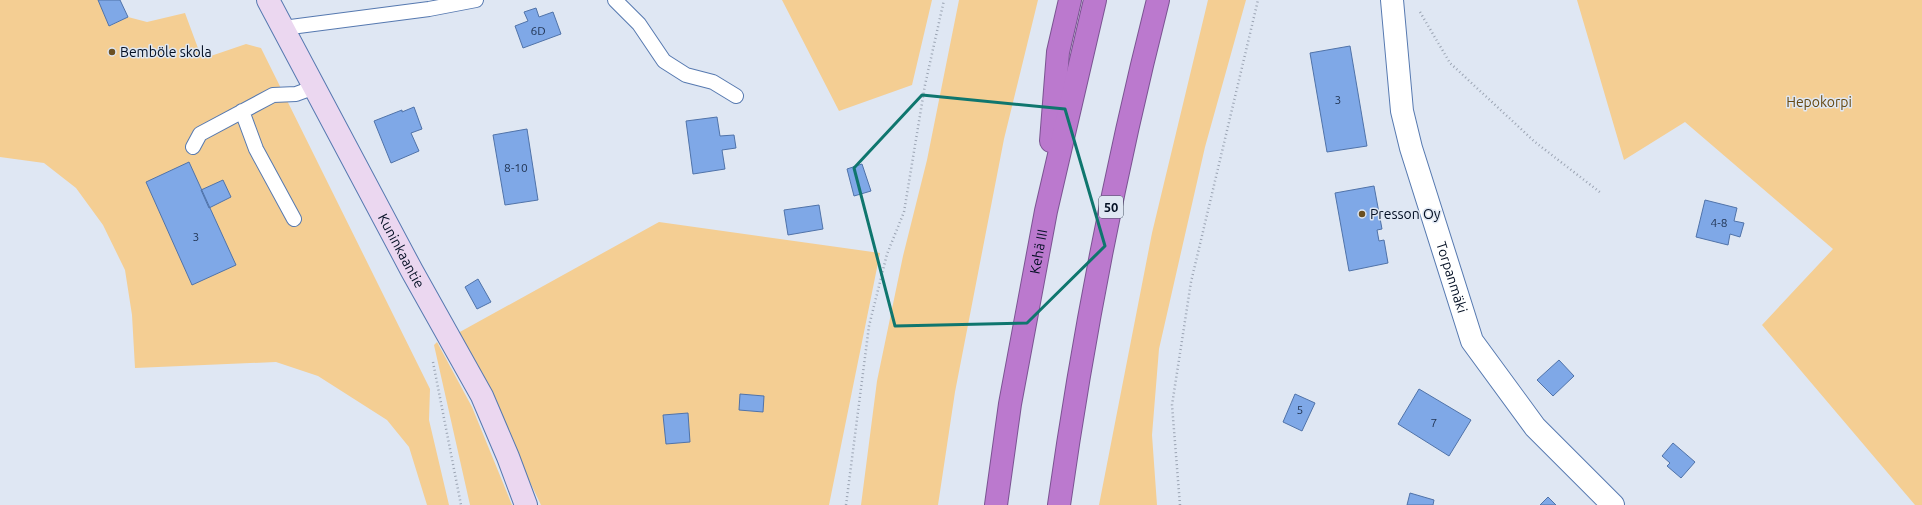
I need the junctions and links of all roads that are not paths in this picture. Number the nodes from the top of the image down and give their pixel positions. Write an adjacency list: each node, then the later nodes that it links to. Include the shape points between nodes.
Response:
1 (268, 0): 8 (main road, Kuninkaantie)
2 (476, 0): 8 (lane, via 429,9)
3 (615, 0): 10 (lane, via 639,24 664,61 686,75 713,82)
4 (1070, 0): 13 (highway, via 1058,52)
5 (1095, 0): 13 (highway, Kehä III)
6 (1158, 0): 18 (highway, 50, via 1136,87 1104,240 1072,415)
7 (1392, 0): 15 (street, Torpanmäki, via 1402,111 1411,148 1472,341 1535,427)
8 (283, 28): 9 (main road, Kuninkaantie)
9 (315, 87): 11 (lane, via 296,94 273,95); 16 (main road, Kuninkaantie, via 412,271 482,396)
10 (736, 96)
11 (242, 111): 12 (lane, via 200,134); 14 (lane, via 256,149)
12 (193, 147)
13 (1046, 211): 17 (highway, Kehä III, via 1010,404)
14 (294, 219)
15 (1610, 504)
16 (526, 505)
17 (996, 505)
18 (1059, 505)

